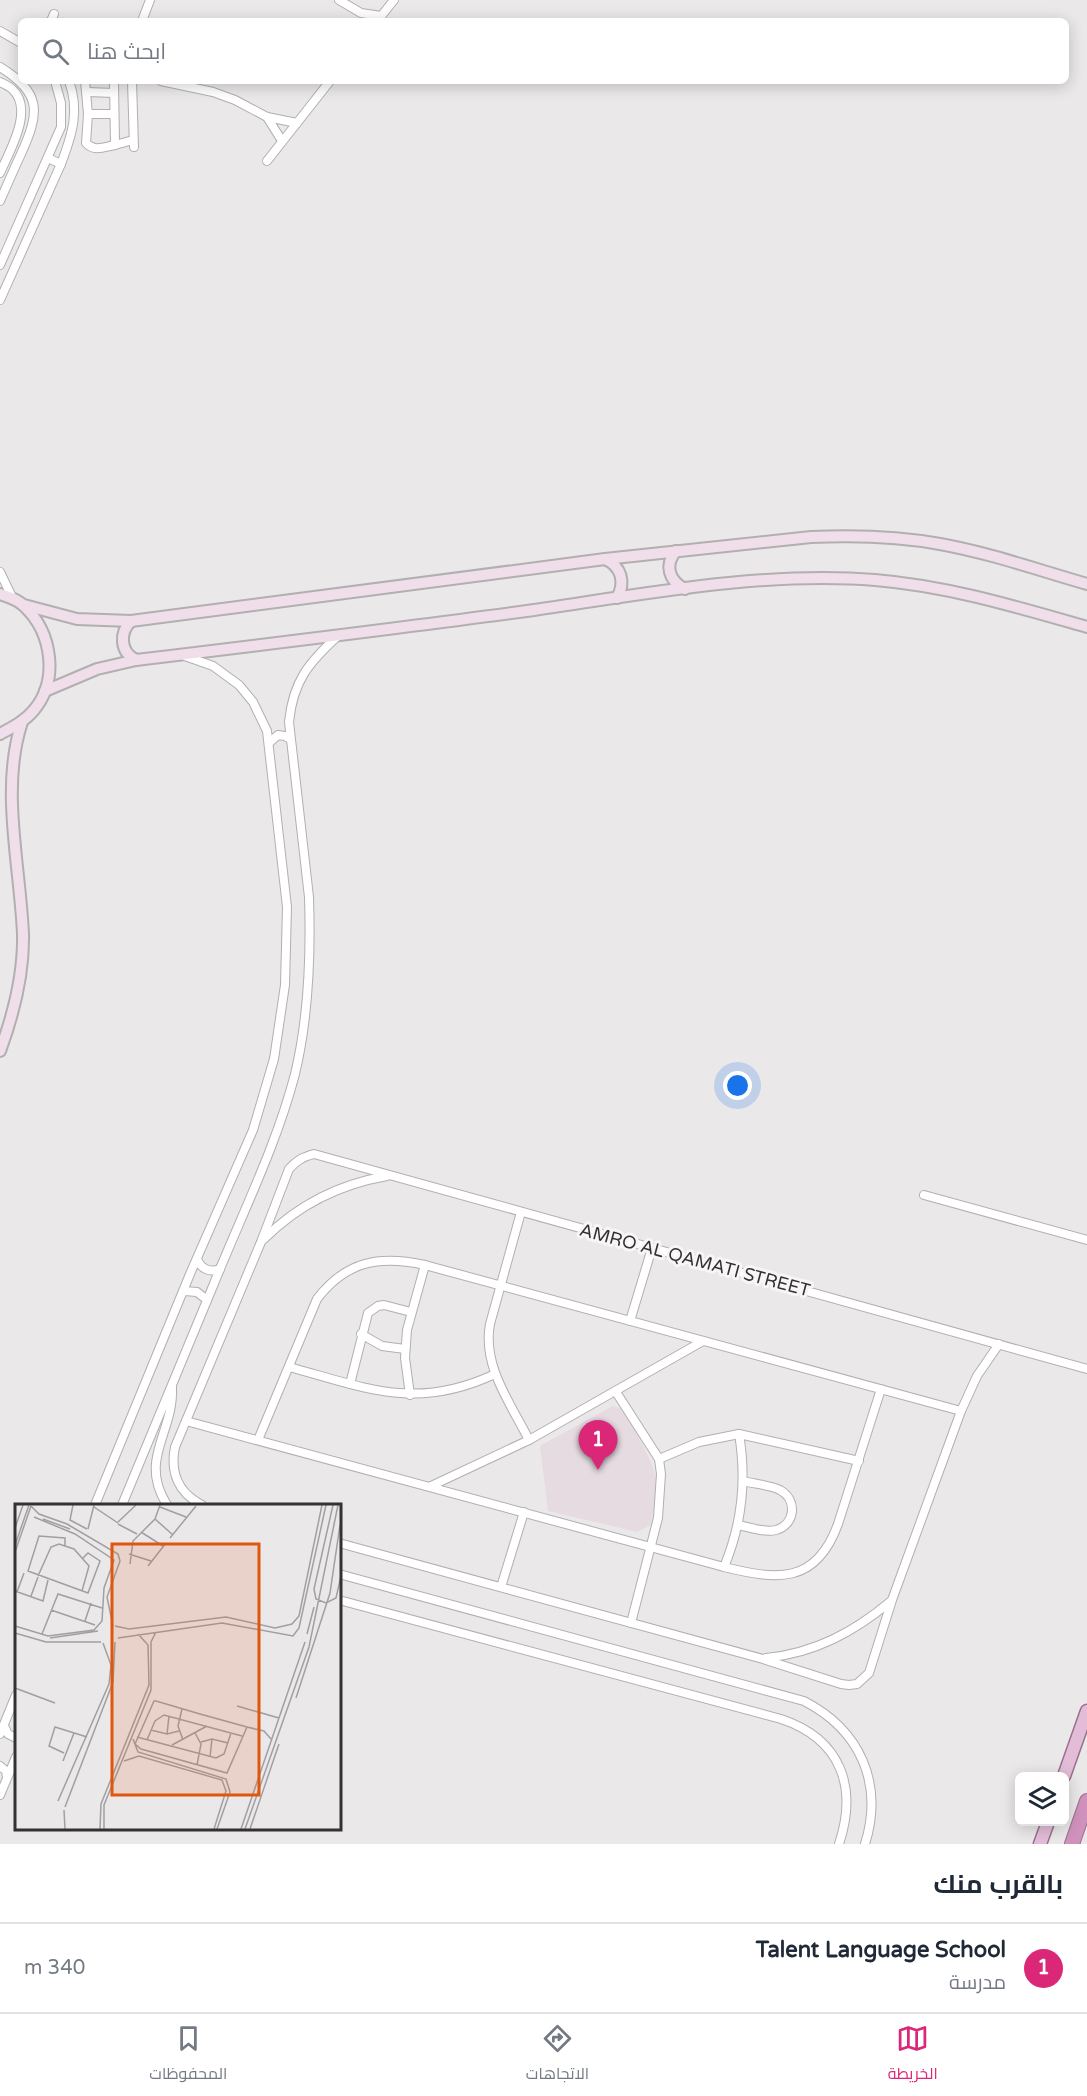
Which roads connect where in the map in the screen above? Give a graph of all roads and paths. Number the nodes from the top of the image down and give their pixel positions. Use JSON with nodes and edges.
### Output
{"nodes":[{"id":1,"x":150,"y":0,"type":"edge"},
{"id":2,"x":339,"y":0,"type":"edge"},
{"id":3,"x":394,"y":0,"type":"edge"},
{"id":4,"x":349,"y":7,"type":"junction"},
{"id":5,"x":143,"y":18,"type":"edge"},
{"id":6,"x":357,"y":18,"type":"edge"},
{"id":7,"x":376,"y":18,"type":"edge"},
{"id":8,"x":380,"y":18,"type":"edge"},
{"id":9,"x":0,"y":31,"type":"edge"},
{"id":10,"x":18,"y":41,"type":"edge"},
{"id":11,"x":0,"y":67,"type":"edge"},
{"id":12,"x":18,"y":79,"type":"edge"},
{"id":13,"x":0,"y":82,"type":"edge"},
{"id":14,"x":24,"y":84,"type":"edge"},
{"id":15,"x":56,"y":84,"type":"edge"},
{"id":16,"x":70,"y":84,"type":"edge"},
{"id":17,"x":86,"y":84,"type":"edge"},
{"id":18,"x":114,"y":84,"type":"edge"},
{"id":19,"x":132,"y":84,"type":"edge"},
{"id":20,"x":176,"y":84,"type":"edge"},
{"id":21,"x":328,"y":84,"type":"edge"},
{"id":22,"x":87,"y":92,"type":"junction"},
{"id":23,"x":114,"y":93,"type":"junction"},
{"id":24,"x":88,"y":114,"type":"junction"},
{"id":25,"x":114,"y":114,"type":"junction"},
{"id":26,"x":267,"y":117,"type":"junction"},
{"id":27,"x":297,"y":123,"type":"junction"},
{"id":28,"x":282,"y":141,"type":"junction"},
{"id":29,"x":115,"y":145,"type":"junction"},
{"id":30,"x":48,"y":158,"type":"junction"},
{"id":31,"x":267,"y":161,"type":"dead end"},
{"id":32,"x":61,"y":164,"type":"junction"},
{"id":33,"x":0,"y":173,"type":"edge"},
{"id":34,"x":0,"y":201,"type":"edge"},
{"id":35,"x":0,"y":265,"type":"edge"},
{"id":36,"x":0,"y":300,"type":"edge"},
{"id":37,"x":676,"y":551,"type":"junction"},
{"id":38,"x":605,"y":559,"type":"junction"},
{"id":39,"x":0,"y":572,"type":"edge"},
{"id":40,"x":1087,"y":584,"type":"edge"},
{"id":41,"x":685,"y":589,"type":"junction"},
{"id":42,"x":0,"y":594,"type":"edge"},
{"id":43,"x":617,"y":598,"type":"junction"},
{"id":44,"x":13,"y":599,"type":"junction"},
{"id":45,"x":24,"y":605,"type":"junction"},
{"id":46,"x":131,"y":621,"type":"junction"},
{"id":47,"x":1087,"y":627,"type":"edge"},
{"id":48,"x":339,"y":635,"type":"junction"},
{"id":49,"x":181,"y":655,"type":"junction"},
{"id":50,"x":136,"y":660,"type":"junction"},
{"id":51,"x":45,"y":691,"type":"junction"},
{"id":52,"x":22,"y":722,"type":"junction"},
{"id":53,"x":0,"y":734,"type":"edge"},
{"id":54,"x":290,"y":739,"type":"junction"},
{"id":55,"x":270,"y":742,"type":"junction"},
{"id":56,"x":3,"y":797,"type":"edge"},
{"id":57,"x":0,"y":1051,"type":"edge"},
{"id":58,"x":391,"y":1176,"type":"junction"},
{"id":59,"x":924,"y":1195,"type":"dead end"},
{"id":60,"x":521,"y":1212,"type":"junction"},
{"id":61,"x":1087,"y":1240,"type":"edge"},
{"id":62,"x":261,"y":1242,"type":"junction"},
{"id":63,"x":652,"y":1248,"type":"junction"},
{"id":64,"x":197,"y":1259,"type":"junction"},
{"id":65,"x":424,"y":1265,"type":"junction"},
{"id":66,"x":220,"y":1269,"type":"junction"},
{"id":67,"x":501,"y":1285,"type":"junction"},
{"id":68,"x":184,"y":1291,"type":"junction"},
{"id":69,"x":207,"y":1300,"type":"junction"},
{"id":70,"x":411,"y":1312,"type":"junction"},
{"id":71,"x":630,"y":1322,"type":"junction"},
{"id":72,"x":361,"y":1334,"type":"junction"},
{"id":73,"x":703,"y":1341,"type":"junction"},
{"id":74,"x":999,"y":1344,"type":"junction"},
{"id":75,"x":405,"y":1349,"type":"junction"},
{"id":76,"x":289,"y":1367,"type":"junction"},
{"id":77,"x":1087,"y":1369,"type":"edge"},
{"id":78,"x":495,"y":1374,"type":"junction"},
{"id":79,"x":350,"y":1384,"type":"junction"},
{"id":80,"x":171,"y":1386,"type":"junction"},
{"id":81,"x":881,"y":1389,"type":"junction"},
{"id":82,"x":616,"y":1392,"type":"junction"},
{"id":83,"x":410,"y":1395,"type":"junction"},
{"id":84,"x":961,"y":1411,"type":"junction"},
{"id":85,"x":186,"y":1421,"type":"junction"},
{"id":86,"x":739,"y":1434,"type":"junction"},
{"id":87,"x":258,"y":1440,"type":"junction"},
{"id":88,"x":529,"y":1440,"type":"junction"},
{"id":89,"x":658,"y":1459,"type":"junction"},
{"id":90,"x":859,"y":1461,"type":"junction"},
{"id":91,"x":743,"y":1481,"type":"junction"},
{"id":92,"x":431,"y":1486,"type":"junction"},
{"id":93,"x":95,"y":1504,"type":"edge"},
{"id":94,"x":122,"y":1504,"type":"edge"},
{"id":95,"x":167,"y":1504,"type":"edge"},
{"id":96,"x":201,"y":1504,"type":"edge"},
{"id":97,"x":524,"y":1512,"type":"junction"},
{"id":98,"x":738,"y":1525,"type":"junction"},
{"id":99,"x":340,"y":1543,"type":"edge"},
{"id":100,"x":651,"y":1547,"type":"junction"},
{"id":101,"x":724,"y":1567,"type":"junction"},
{"id":102,"x":340,"y":1574,"type":"edge"},
{"id":103,"x":501,"y":1587,"type":"junction"},
{"id":104,"x":340,"y":1600,"type":"edge"},
{"id":105,"x":892,"y":1600,"type":"junction"},
{"id":106,"x":631,"y":1623,"type":"junction"},
{"id":107,"x":763,"y":1659,"type":"junction"},
{"id":108,"x":15,"y":1698,"type":"edge"},
{"id":109,"x":1087,"y":1711,"type":"edge"},
{"id":110,"x":4,"y":1726,"type":"junction"},
{"id":111,"x":0,"y":1734,"type":"edge"},
{"id":112,"x":15,"y":1738,"type":"edge"},
{"id":113,"x":15,"y":1760,"type":"edge"},
{"id":114,"x":0,"y":1766,"type":"edge"},
{"id":115,"x":1065,"y":1772,"type":"edge"},
{"id":116,"x":8,"y":1777,"type":"junction"},
{"id":117,"x":0,"y":1795,"type":"edge"},
{"id":118,"x":1087,"y":1802,"type":"edge"},
{"id":119,"x":1046,"y":1826,"type":"edge"},
{"id":120,"x":839,"y":1844,"type":"edge"},
{"id":121,"x":865,"y":1844,"type":"edge"},
{"id":122,"x":1040,"y":1844,"type":"edge"},
{"id":123,"x":1072,"y":1844,"type":"edge"}],
"edges":[{"from":1,"to":5,"type":"street"},
{"from":2,"to":4,"type":"street"},
{"from":3,"to":8,"type":"street"},
{"from":4,"to":6,"type":"street"},
{"from":4,"to":7,"type":"street"},
{"from":9,"to":10,"type":"street"},
{"from":11,"to":12,"type":"street"},
{"from":13,"to":33,"type":"street"},
{"from":14,"to":34,"type":"street"},
{"from":15,"to":30,"type":"street"},
{"from":16,"to":32,"type":"street"},
{"from":17,"to":22,"type":"street"},
{"from":18,"to":23,"type":"street"},
{"from":19,"to":29,"type":"street"},
{"from":20,"to":26,"type":"street"},
{"from":21,"to":27,"type":"street"},
{"from":22,"to":23,"type":"street"},
{"from":22,"to":24,"type":"street"},
{"from":23,"to":25,"type":"street"},
{"from":24,"to":25,"type":"street"},
{"from":24,"to":29,"type":"street"},
{"from":25,"to":29,"type":"street"},
{"from":26,"to":27,"type":"street"},
{"from":26,"to":28,"type":"street"},
{"from":27,"to":28,"type":"street"},
{"from":28,"to":31,"type":"street"},
{"from":30,"to":32,"type":"street"},
{"from":30,"to":35,"type":"street"},
{"from":32,"to":36,"type":"street"},
{"from":37,"to":38,"type":"street"},
{"from":37,"to":40,"type":"street"},
{"from":37,"to":41,"type":"street"},
{"from":38,"to":43,"type":"street"},
{"from":38,"to":46,"type":"street"},
{"from":39,"to":44,"type":"street"},
{"from":41,"to":43,"type":"street"},
{"from":41,"to":47,"type":"street"},
{"from":42,"to":44,"type":"street"},
{"from":43,"to":48,"type":"street"},
{"from":44,"to":45,"type":"street"},
{"from":45,"to":46,"type":"street"},
{"from":45,"to":51,"type":"street"},
{"from":46,"to":50,"type":"street"},
{"from":48,"to":49,"type":"street"},
{"from":48,"to":54,"type":"street"},
{"from":49,"to":50,"type":"street"},
{"from":49,"to":55,"type":"street"},
{"from":50,"to":51,"type":"street"},
{"from":51,"to":52,"type":"street"},
{"from":52,"to":53,"type":"street"},
{"from":52,"to":56,"type":"street"},
{"from":54,"to":55,"type":"street"},
{"from":54,"to":66,"type":"street"},
{"from":55,"to":64,"type":"street"},
{"from":56,"to":57,"type":"street"},
{"from":58,"to":60,"type":"street","name":"AMRO AL QAMATI STREET"},
{"from":58,"to":62,"type":"street","name":"AMRO AL QAMATI STREET"},
{"from":58,"to":62,"type":"street","name":"AMRO AL QAMATI STREET"},
{"from":59,"to":61,"type":"street"},
{"from":60,"to":63,"type":"street","name":"AMRO AL QAMATI STREET"},
{"from":60,"to":67,"type":"street"},
{"from":62,"to":85,"type":"street","name":"AMRO AL QAMATI STREET"},
{"from":63,"to":71,"type":"street"},
{"from":63,"to":74,"type":"street","name":"AMRO AL QAMATI STREET"},
{"from":64,"to":66,"type":"street"},
{"from":64,"to":68,"type":"street"},
{"from":65,"to":67,"type":"street"},
{"from":65,"to":70,"type":"street"},
{"from":65,"to":76,"type":"street"},
{"from":66,"to":69,"type":"street"},
{"from":67,"to":71,"type":"street"},
{"from":67,"to":78,"type":"street"},
{"from":68,"to":69,"type":"street"},
{"from":68,"to":93,"type":"street"},
{"from":69,"to":80,"type":"street"},
{"from":70,"to":72,"type":"street"},
{"from":70,"to":75,"type":"street"},
{"from":71,"to":73,"type":"street"},
{"from":72,"to":75,"type":"street"},
{"from":72,"to":79,"type":"street"},
{"from":73,"to":81,"type":"street"},
{"from":73,"to":82,"type":"street"},
{"from":74,"to":77,"type":"street","name":"AMRO AL QAMATI STREET"},
{"from":74,"to":84,"type":"street"},
{"from":75,"to":83,"type":"street"},
{"from":76,"to":79,"type":"street"},
{"from":76,"to":87,"type":"street"},
{"from":78,"to":83,"type":"street"},
{"from":78,"to":88,"type":"street"},
{"from":79,"to":83,"type":"street"},
{"from":80,"to":94,"type":"street"},
{"from":80,"to":95,"type":"street"},
{"from":81,"to":84,"type":"street"},
{"from":81,"to":90,"type":"street"},
{"from":82,"to":88,"type":"street"},
{"from":82,"to":89,"type":"street"},
{"from":84,"to":105,"type":"street"},
{"from":85,"to":87,"type":"street"},
{"from":85,"to":96,"type":"street","name":"AMRO AL QAMATI STREET"},
{"from":86,"to":89,"type":"street"},
{"from":86,"to":90,"type":"street"},
{"from":86,"to":91,"type":"street"},
{"from":87,"to":92,"type":"street"},
{"from":88,"to":92,"type":"street"},
{"from":89,"to":100,"type":"street"},
{"from":90,"to":101,"type":"street"},
{"from":91,"to":98,"type":"street"},
{"from":91,"to":98,"type":"street"},
{"from":92,"to":97,"type":"street"},
{"from":97,"to":100,"type":"street"},
{"from":97,"to":103,"type":"street"},
{"from":98,"to":101,"type":"street"},
{"from":99,"to":103,"type":"street"},
{"from":100,"to":101,"type":"street"},
{"from":100,"to":106,"type":"street"},
{"from":102,"to":121,"type":"street"},
{"from":103,"to":106,"type":"street"},
{"from":104,"to":120,"type":"street"},
{"from":105,"to":107,"type":"street"},
{"from":105,"to":107,"type":"street"},
{"from":106,"to":107,"type":"street"},
{"from":108,"to":110,"type":"street"},
{"from":109,"to":115,"type":"main road"},
{"from":110,"to":111,"type":"street"},
{"from":110,"to":112,"type":"street"},
{"from":113,"to":116,"type":"street"},
{"from":114,"to":116,"type":"street"},
{"from":116,"to":117,"type":"street"},
{"from":118,"to":123,"type":"highway"},
{"from":119,"to":122,"type":"main road"}]}
